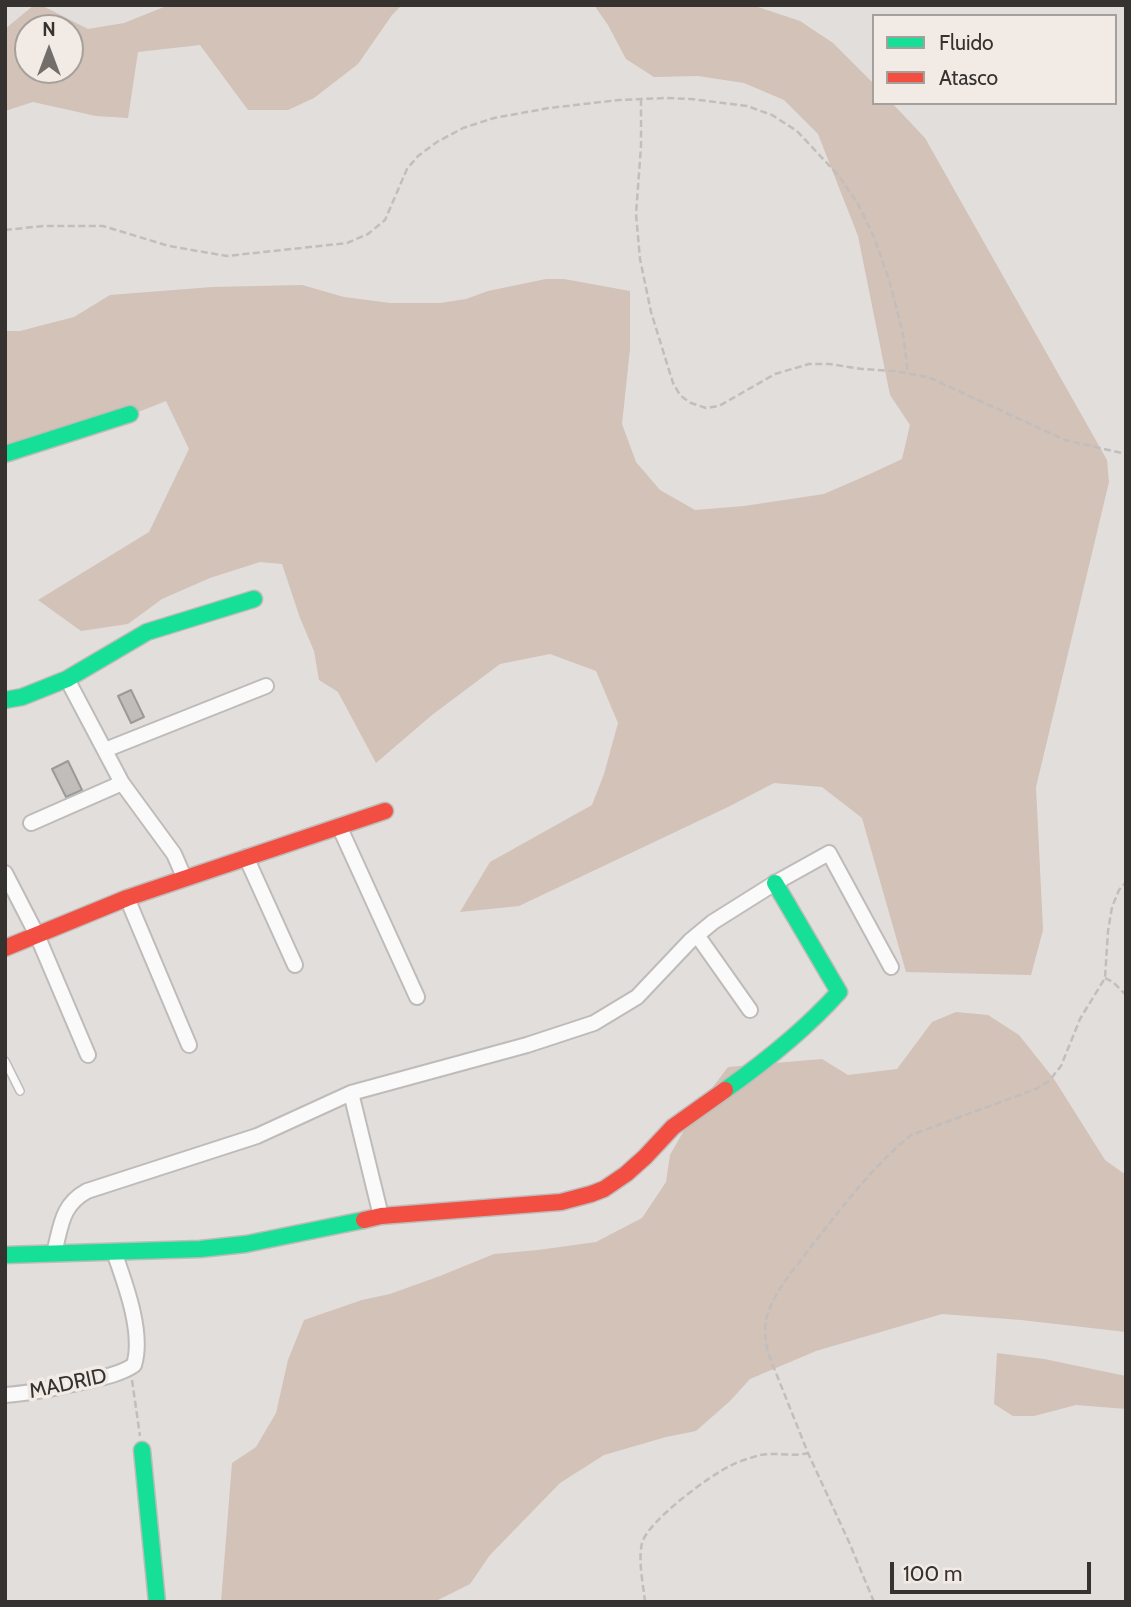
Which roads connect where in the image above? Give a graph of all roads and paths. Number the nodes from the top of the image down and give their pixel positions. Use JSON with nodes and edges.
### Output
{"nodes":[{"id":1,"x":641,"y":99,"type":"junction"},
{"id":2,"x":5,"y":230,"type":"edge"},
{"id":3,"x":908,"y":373,"type":"junction"},
{"id":4,"x":130,"y":414,"type":"dead end"},
{"id":5,"x":5,"y":454,"type":"edge"},
{"id":6,"x":1126,"y":454,"type":"edge"},
{"id":7,"x":254,"y":598,"type":"dead end"},
{"id":8,"x":67,"y":679,"type":"junction"},
{"id":9,"x":266,"y":686,"type":"dead end"},
{"id":10,"x":5,"y":700,"type":"edge"},
{"id":11,"x":104,"y":750,"type":"junction"},
{"id":12,"x":122,"y":783,"type":"junction"},
{"id":13,"x":385,"y":811,"type":"dead end"},
{"id":14,"x":31,"y":822,"type":"dead end"},
{"id":15,"x":339,"y":826,"type":"junction"},
{"id":16,"x":246,"y":857,"type":"junction"},
{"id":17,"x":5,"y":873,"type":"edge"},
{"id":18,"x":184,"y":877,"type":"junction"},
{"id":19,"x":1126,"y":882,"type":"edge"},
{"id":20,"x":775,"y":883,"type":"junction"},
{"id":21,"x":127,"y":898,"type":"junction"},
{"id":22,"x":37,"y":935,"type":"junction"},
{"id":23,"x":697,"y":935,"type":"junction"},
{"id":24,"x":5,"y":948,"type":"edge"},
{"id":25,"x":295,"y":965,"type":"dead end"},
{"id":26,"x":891,"y":967,"type":"dead end"},
{"id":27,"x":1105,"y":978,"type":"junction"},
{"id":28,"x":1126,"y":995,"type":"edge"},
{"id":29,"x":417,"y":997,"type":"dead end"},
{"id":30,"x":750,"y":1010,"type":"dead end"},
{"id":31,"x":189,"y":1045,"type":"dead end"},
{"id":32,"x":88,"y":1055,"type":"dead end"},
{"id":33,"x":5,"y":1061,"type":"edge"},
{"id":34,"x":20,"y":1091,"type":"dead end"},
{"id":35,"x":351,"y":1093,"type":"junction"},
{"id":36,"x":381,"y":1216,"type":"junction"},
{"id":37,"x":114,"y":1252,"type":"junction"},
{"id":38,"x":54,"y":1253,"type":"junction"},
{"id":39,"x":5,"y":1255,"type":"edge"},
{"id":40,"x":130,"y":1368,"type":"junction"},
{"id":41,"x":5,"y":1395,"type":"edge"},
{"id":42,"x":142,"y":1450,"type":"joint"},
{"id":43,"x":808,"y":1453,"type":"junction"},
{"id":44,"x":157,"y":1602,"type":"edge"},
{"id":45,"x":645,"y":1602,"type":"edge"},
{"id":46,"x":873,"y":1602,"type":"edge"}],
"edges":[{"from":1,"to":2,"type":"path"},
{"from":1,"to":3,"type":"path"},
{"from":1,"to":3,"type":"path"},
{"from":3,"to":6,"type":"path"},
{"from":4,"to":5,"type":"street"},
{"from":7,"to":8,"type":"street"},
{"from":8,"to":10,"type":"street"},
{"from":8,"to":11,"type":"street"},
{"from":9,"to":11,"type":"street"},
{"from":11,"to":12,"type":"street"},
{"from":12,"to":14,"type":"street"},
{"from":12,"to":18,"type":"street"},
{"from":13,"to":15,"type":"street"},
{"from":15,"to":16,"type":"street"},
{"from":15,"to":29,"type":"street"},
{"from":16,"to":18,"type":"street"},
{"from":16,"to":25,"type":"street"},
{"from":17,"to":22,"type":"street"},
{"from":18,"to":21,"type":"street"},
{"from":19,"to":27,"type":"path"},
{"from":20,"to":23,"type":"street"},
{"from":20,"to":26,"type":"street"},
{"from":20,"to":36,"type":"street"},
{"from":21,"to":22,"type":"street"},
{"from":21,"to":31,"type":"street"},
{"from":22,"to":24,"type":"street"},
{"from":22,"to":32,"type":"street"},
{"from":23,"to":30,"type":"street"},
{"from":23,"to":35,"type":"street"},
{"from":27,"to":28,"type":"path"},
{"from":27,"to":43,"type":"path"},
{"from":33,"to":34,"type":"lane"},
{"from":35,"to":36,"type":"street"},
{"from":35,"to":38,"type":"street"},
{"from":36,"to":37,"type":"street"},
{"from":37,"to":38,"type":"street"},
{"from":37,"to":40,"type":"street"},
{"from":38,"to":39,"type":"street"},
{"from":40,"to":41,"type":"street","name":"MADRID"},
{"from":40,"to":42,"type":"path"},
{"from":42,"to":44,"type":"street"},
{"from":43,"to":45,"type":"path"},
{"from":43,"to":46,"type":"path"}]}
